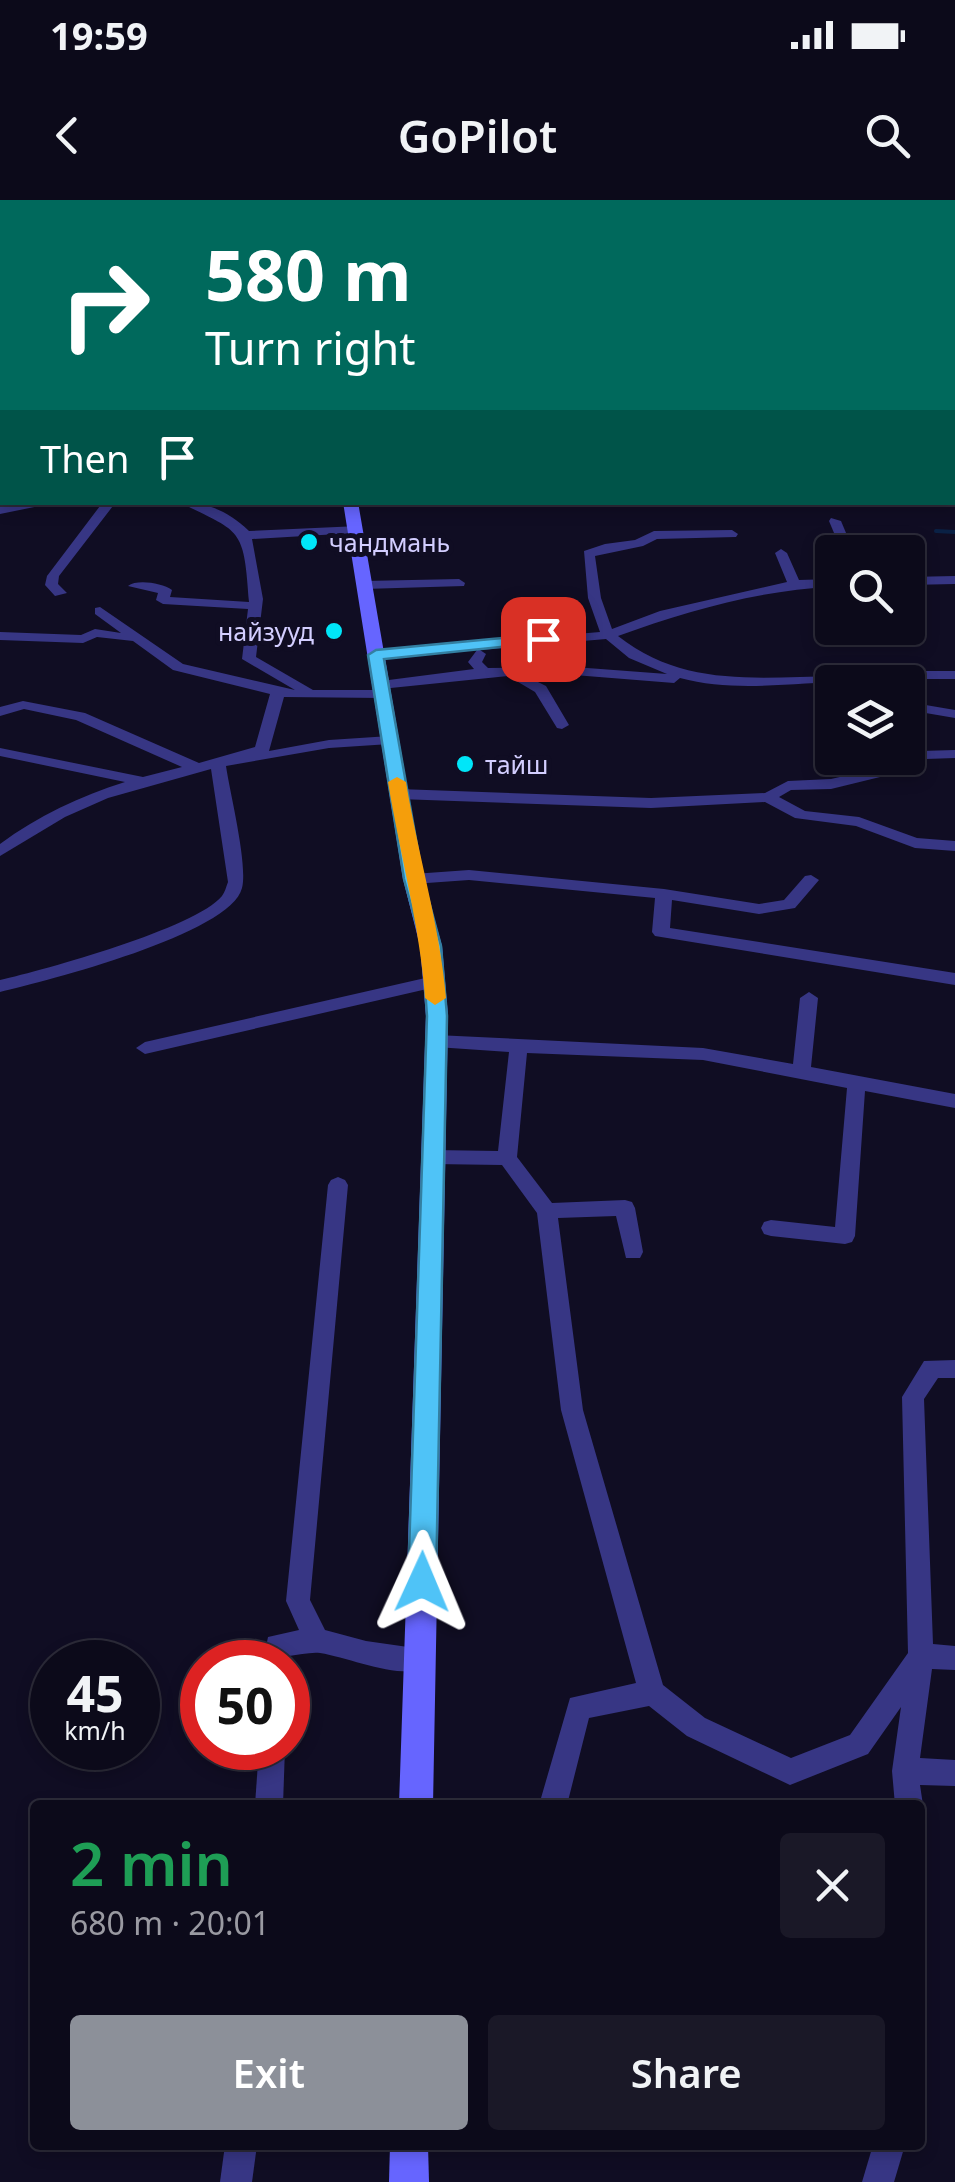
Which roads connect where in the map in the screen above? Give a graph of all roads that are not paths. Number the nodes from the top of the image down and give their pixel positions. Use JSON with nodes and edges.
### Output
{"nodes":[{"id":1,"x":33,"y":505,"type":"edge"},
{"id":2,"x":108,"y":505,"type":"edge"},
{"id":3,"x":192,"y":505,"type":"edge"},
{"id":4,"x":351,"y":505,"type":"edge"},
{"id":5,"x":0,"y":510,"type":"edge"},
{"id":6,"x":834,"y":521,"type":"dead end"},
{"id":7,"x":355,"y":529,"type":"junction"},
{"id":8,"x":245,"y":534,"type":"junction"},
{"id":9,"x":732,"y":534,"type":"dead end"},
{"id":10,"x":840,"y":535,"type":"edge"},
{"id":11,"x":781,"y":553,"type":"dead end"},
{"id":12,"x":955,"y":580,"type":"edge"},
{"id":13,"x":925,"y":581,"type":"edge"},
{"id":14,"x":459,"y":583,"type":"dead end"},
{"id":15,"x":815,"y":583,"type":"edge"},
{"id":16,"x":794,"y":584,"type":"junction"},
{"id":17,"x":364,"y":585,"type":"junction"},
{"id":18,"x":134,"y":586,"type":"dead end"},
{"id":19,"x":60,"y":593,"type":"dead end"},
{"id":20,"x":256,"y":606,"type":"junction"},
{"id":21,"x":100,"y":611,"type":"dead end"},
{"id":22,"x":608,"y":635,"type":"junction"},
{"id":23,"x":0,"y":636,"type":"edge"},
{"id":24,"x":146,"y":641,"type":"junction"},
{"id":25,"x":479,"y":654,"type":"dead end"},
{"id":26,"x":376,"y":655,"type":"junction"},
{"id":27,"x":491,"y":671,"type":"junction"},
{"id":28,"x":955,"y":675,"type":"edge"},
{"id":29,"x":688,"y":680,"type":"junction"},
{"id":30,"x":770,"y":680,"type":"junction"},
{"id":31,"x":205,"y":682,"type":"dead end"},
{"id":32,"x":247,"y":686,"type":"junction"},
{"id":33,"x":382,"y":689,"type":"junction"},
{"id":34,"x":815,"y":689,"type":"edge"},
{"id":35,"x":278,"y":692,"type":"junction"},
{"id":36,"x":317,"y":696,"type":"junction"},
{"id":37,"x":925,"y":709,"type":"edge"},
{"id":38,"x":0,"y":712,"type":"edge"},
{"id":39,"x":955,"y":714,"type":"edge"},
{"id":40,"x":562,"y":725,"type":"dead end"},
{"id":41,"x":390,"y":740,"type":"junction"},
{"id":42,"x":0,"y":752,"type":"edge"},
{"id":43,"x":955,"y":754,"type":"edge"},
{"id":44,"x":224,"y":764,"type":"junction"},
{"id":45,"x":198,"y":768,"type":"junction"},
{"id":46,"x":144,"y":781,"type":"junction"},
{"id":47,"x":399,"y":794,"type":"junction"},
{"id":48,"x":768,"y":796,"type":"junction"},
{"id":49,"x":955,"y":846,"type":"edge"},
{"id":50,"x":0,"y":852,"type":"edge"},
{"id":51,"x":413,"y":879,"type":"junction"},
{"id":52,"x":811,"y":880,"type":"dead end"},
{"id":53,"x":664,"y":894,"type":"junction"},
{"id":54,"x":955,"y":979,"type":"edge"},
{"id":55,"x":434,"y":982,"type":"junction"},
{"id":56,"x":0,"y":986,"type":"edge"},
{"id":57,"x":809,"y":998,"type":"dead end"},
{"id":58,"x":436,"y":1041,"type":"junction"},
{"id":59,"x":519,"y":1046,"type":"junction"},
{"id":60,"x":145,"y":1048,"type":"dead end"},
{"id":61,"x":802,"y":1072,"type":"junction"},
{"id":62,"x":857,"y":1083,"type":"junction"},
{"id":63,"x":955,"y":1101,"type":"edge"},
{"id":64,"x":433,"y":1157,"type":"junction"},
{"id":65,"x":507,"y":1158,"type":"junction"},
{"id":66,"x":338,"y":1186,"type":"dead end"},
{"id":67,"x":547,"y":1210,"type":"junction"},
{"id":68,"x":770,"y":1228,"type":"dead end"},
{"id":69,"x":633,"y":1252,"type":"dead end"},
{"id":70,"x":955,"y":1369,"type":"edge"},
{"id":71,"x":317,"y":1640,"type":"junction"},
{"id":72,"x":310,"y":1641,"type":"edge"},
{"id":73,"x":922,"y":1656,"type":"junction"},
{"id":74,"x":955,"y":1658,"type":"edge"},
{"id":75,"x":420,"y":1659,"type":"junction"},
{"id":76,"x":652,"y":1693,"type":"junction"},
{"id":77,"x":271,"y":1770,"type":"edge"},
{"id":78,"x":906,"y":1771,"type":"junction"},
{"id":79,"x":955,"y":1773,"type":"edge"},
{"id":80,"x":269,"y":1800,"type":"edge"},
{"id":81,"x":416,"y":1800,"type":"edge"},
{"id":82,"x":553,"y":1800,"type":"edge"},
{"id":83,"x":909,"y":1800,"type":"edge"},
{"id":84,"x":240,"y":2150,"type":"edge"},
{"id":85,"x":409,"y":2150,"type":"edge"},
{"id":86,"x":888,"y":2150,"type":"edge"},
{"id":87,"x":236,"y":2182,"type":"edge"},
{"id":88,"x":409,"y":2182,"type":"edge"},
{"id":89,"x":878,"y":2182,"type":"edge"}],
"edges":[{"from":1,"to":5,"type":"street"},
{"from":2,"to":19,"type":"street"},
{"from":3,"to":8,"type":"street"},
{"from":4,"to":7,"type":"main road"},
{"from":6,"to":10,"type":"street"},
{"from":7,"to":8,"type":"street"},
{"from":7,"to":17,"type":"main road"},
{"from":8,"to":20,"type":"street"},
{"from":9,"to":22,"type":"street"},
{"from":11,"to":16,"type":"street"},
{"from":12,"to":13,"type":"street"},
{"from":14,"to":17,"type":"street"},
{"from":15,"to":16,"type":"street"},
{"from":16,"to":22,"type":"street"},
{"from":17,"to":26,"type":"main road"},
{"from":18,"to":20,"type":"street"},
{"from":20,"to":36,"type":"street"},
{"from":21,"to":24,"type":"street"},
{"from":22,"to":26,"type":"street"},
{"from":22,"to":29,"type":"street"},
{"from":23,"to":24,"type":"street"},
{"from":24,"to":32,"type":"street"},
{"from":25,"to":27,"type":"street"},
{"from":26,"to":33,"type":"main road"},
{"from":27,"to":29,"type":"street"},
{"from":27,"to":33,"type":"street"},
{"from":27,"to":40,"type":"street"},
{"from":28,"to":30,"type":"street"},
{"from":29,"to":30,"type":"street"},
{"from":30,"to":34,"type":"street"},
{"from":31,"to":32,"type":"street"},
{"from":32,"to":35,"type":"street"},
{"from":33,"to":36,"type":"street"},
{"from":33,"to":41,"type":"main road"},
{"from":35,"to":36,"type":"street"},
{"from":35,"to":44,"type":"street"},
{"from":37,"to":39,"type":"street"},
{"from":38,"to":45,"type":"street"},
{"from":41,"to":44,"type":"street"},
{"from":41,"to":47,"type":"main road"},
{"from":42,"to":46,"type":"street"},
{"from":43,"to":48,"type":"street"},
{"from":44,"to":45,"type":"street"},
{"from":44,"to":56,"type":"street"},
{"from":45,"to":46,"type":"street"},
{"from":46,"to":50,"type":"street"},
{"from":47,"to":48,"type":"street"},
{"from":47,"to":51,"type":"main road"},
{"from":48,"to":49,"type":"street"},
{"from":51,"to":53,"type":"street"},
{"from":51,"to":55,"type":"main road"},
{"from":52,"to":53,"type":"street"},
{"from":53,"to":54,"type":"street"},
{"from":55,"to":58,"type":"main road"},
{"from":55,"to":60,"type":"street"},
{"from":57,"to":61,"type":"street"},
{"from":58,"to":59,"type":"street"},
{"from":58,"to":64,"type":"main road"},
{"from":59,"to":61,"type":"street"},
{"from":59,"to":65,"type":"street"},
{"from":61,"to":62,"type":"street"},
{"from":62,"to":63,"type":"street"},
{"from":62,"to":68,"type":"street"},
{"from":64,"to":65,"type":"street"},
{"from":64,"to":75,"type":"main road"},
{"from":65,"to":67,"type":"street"},
{"from":66,"to":71,"type":"street"},
{"from":67,"to":69,"type":"street"},
{"from":67,"to":76,"type":"street"},
{"from":70,"to":73,"type":"street"},
{"from":71,"to":72,"type":"street"},
{"from":71,"to":75,"type":"street"},
{"from":73,"to":74,"type":"street"},
{"from":73,"to":76,"type":"street"},
{"from":73,"to":78,"type":"street"},
{"from":75,"to":81,"type":"main road"},
{"from":76,"to":82,"type":"street"},
{"from":77,"to":80,"type":"street"},
{"from":78,"to":79,"type":"street"},
{"from":78,"to":83,"type":"street"},
{"from":84,"to":87,"type":"street"},
{"from":85,"to":88,"type":"main road"},
{"from":86,"to":89,"type":"street"}]}
